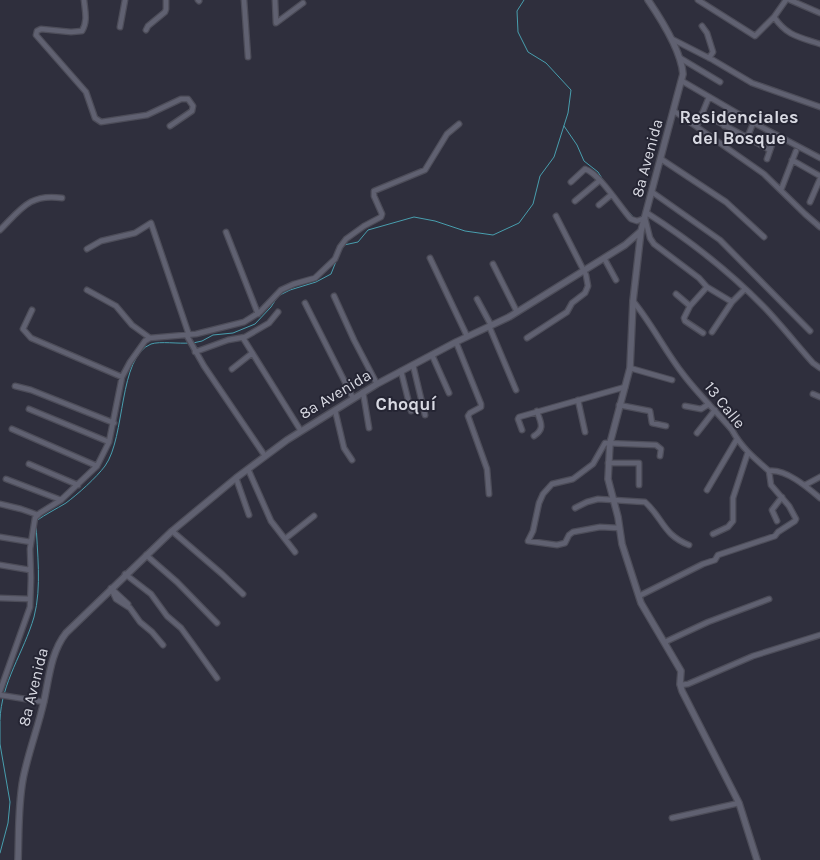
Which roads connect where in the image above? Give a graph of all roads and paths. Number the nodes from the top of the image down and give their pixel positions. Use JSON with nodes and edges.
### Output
{"nodes":[{"id":1,"x":84,"y":0,"type":"edge"},
{"id":2,"x":125,"y":0,"type":"edge"},
{"id":3,"x":166,"y":0,"type":"edge"},
{"id":4,"x":244,"y":0,"type":"edge"},
{"id":5,"x":274,"y":0,"type":"edge"},
{"id":6,"x":648,"y":0,"type":"edge"},
{"id":7,"x":698,"y":0,"type":"edge"},
{"id":8,"x":788,"y":0,"type":"edge"},
{"id":9,"x":304,"y":3,"type":"dead end"},
{"id":10,"x":820,"y":13,"type":"edge"},
{"id":11,"x":774,"y":17,"type":"junction"},
{"id":12,"x":702,"y":26,"type":"dead end"},
{"id":13,"x":120,"y":28,"type":"dead end"},
{"id":14,"x":146,"y":30,"type":"dead end"},
{"id":15,"x":671,"y":39,"type":"junction"},
{"id":16,"x":820,"y":44,"type":"edge"},
{"id":17,"x":248,"y":57,"type":"dead end"},
{"id":18,"x":679,"y":58,"type":"junction"},
{"id":19,"x":709,"y":58,"type":"junction"},
{"id":20,"x":682,"y":81,"type":"junction"},
{"id":21,"x":720,"y":82,"type":"dead end"},
{"id":22,"x":709,"y":97,"type":"junction"},
{"id":23,"x":820,"y":107,"type":"edge"},
{"id":24,"x":674,"y":111,"type":"junction"},
{"id":25,"x":702,"y":113,"type":"junction"},
{"id":26,"x":730,"y":113,"type":"dead end"},
{"id":27,"x":459,"y":124,"type":"dead end"},
{"id":28,"x":170,"y":126,"type":"dead end"},
{"id":29,"x":697,"y":126,"type":"junction"},
{"id":30,"x":724,"y":126,"type":"junction"},
{"id":31,"x":752,"y":126,"type":"dead end"},
{"id":32,"x":747,"y":138,"type":"junction"},
{"id":33,"x":774,"y":139,"type":"dead end"},
{"id":34,"x":770,"y":150,"type":"junction"},
{"id":35,"x":796,"y":151,"type":"dead end"},
{"id":36,"x":820,"y":158,"type":"edge"},
{"id":37,"x":661,"y":159,"type":"junction"},
{"id":38,"x":767,"y":159,"type":"dead end"},
{"id":39,"x":792,"y":160,"type":"junction"},
{"id":40,"x":599,"y":181,"type":"junction"},
{"id":41,"x":571,"y":182,"type":"dead end"},
{"id":42,"x":781,"y":190,"type":"junction"},
{"id":43,"x":652,"y":192,"type":"junction"},
{"id":44,"x":611,"y":195,"type":"junction"},
{"id":45,"x":62,"y":198,"type":"dead end"},
{"id":46,"x":575,"y":201,"type":"dead end"},
{"id":47,"x":810,"y":202,"type":"dead end"},
{"id":48,"x":599,"y":205,"type":"dead end"},
{"id":49,"x":646,"y":215,"type":"junction"},
{"id":50,"x":556,"y":216,"type":"dead end"},
{"id":51,"x":820,"y":226,"type":"edge"},
{"id":52,"x":0,"y":230,"type":"edge"},
{"id":53,"x":641,"y":231,"type":"junction"},
{"id":54,"x":226,"y":232,"type":"dead end"},
{"id":55,"x":764,"y":237,"type":"dead end"},
{"id":56,"x":86,"y":249,"type":"dead end"},
{"id":57,"x":430,"y":258,"type":"dead end"},
{"id":58,"x":604,"y":258,"type":"junction"},
{"id":59,"x":493,"y":264,"type":"dead end"},
{"id":60,"x":583,"y":270,"type":"junction"},
{"id":61,"x":616,"y":280,"type":"dead end"},
{"id":62,"x":707,"y":287,"type":"junction"},
{"id":63,"x":745,"y":289,"type":"junction"},
{"id":64,"x":87,"y":290,"type":"dead end"},
{"id":65,"x":676,"y":294,"type":"dead end"},
{"id":66,"x":334,"y":296,"type":"dead end"},
{"id":67,"x":477,"y":299,"type":"dead end"},
{"id":68,"x":633,"y":301,"type":"junction"},
{"id":69,"x":732,"y":302,"type":"junction"},
{"id":70,"x":305,"y":303,"type":"dead end"},
{"id":71,"x":690,"y":306,"type":"junction"},
{"id":72,"x":32,"y":310,"type":"dead end"},
{"id":73,"x":278,"y":312,"type":"dead end"},
{"id":74,"x":516,"y":312,"type":"junction"},
{"id":75,"x":258,"y":314,"type":"junction"},
{"id":76,"x":490,"y":326,"type":"junction"},
{"id":77,"x":810,"y":331,"type":"dead end"},
{"id":78,"x":712,"y":332,"type":"dead end"},
{"id":79,"x":703,"y":333,"type":"dead end"},
{"id":80,"x":467,"y":336,"type":"junction"},
{"id":81,"x":189,"y":337,"type":"junction"},
{"id":82,"x":150,"y":338,"type":"junction"},
{"id":83,"x":243,"y":338,"type":"junction"},
{"id":84,"x":527,"y":338,"type":"dead end"},
{"id":85,"x":456,"y":342,"type":"junction"},
{"id":86,"x":195,"y":350,"type":"junction"},
{"id":87,"x":251,"y":354,"type":"junction"},
{"id":88,"x":432,"y":355,"type":"junction"},
{"id":89,"x":413,"y":365,"type":"junction"},
{"id":90,"x":630,"y":368,"type":"junction"},
{"id":91,"x":820,"y":368,"type":"edge"},
{"id":92,"x":232,"y":369,"type":"dead end"},
{"id":93,"x":401,"y":371,"type":"junction"},
{"id":94,"x":122,"y":377,"type":"junction"},
{"id":95,"x":672,"y":380,"type":"dead end"},
{"id":96,"x":377,"y":384,"type":"junction"},
{"id":97,"x":14,"y":386,"type":"dead end"},
{"id":98,"x":625,"y":387,"type":"junction"},
{"id":99,"x":516,"y":390,"type":"dead end"},
{"id":100,"x":363,"y":392,"type":"junction"},
{"id":101,"x":449,"y":393,"type":"dead end"},
{"id":102,"x":813,"y":394,"type":"dead end"},
{"id":103,"x":820,"y":396,"type":"edge"},
{"id":104,"x":353,"y":398,"type":"junction"},
{"id":105,"x":578,"y":400,"type":"junction"},
{"id":106,"x":709,"y":404,"type":"junction"},
{"id":107,"x":620,"y":405,"type":"junction"},
{"id":108,"x":685,"y":406,"type":"dead end"},
{"id":109,"x":29,"y":409,"type":"dead end"},
{"id":110,"x":335,"y":410,"type":"junction"},
{"id":111,"x":537,"y":410,"type":"junction"},
{"id":112,"x":715,"y":410,"type":"junction"},
{"id":113,"x":410,"y":411,"type":"dead end"},
{"id":114,"x":424,"y":415,"type":"dead end"},
{"id":115,"x":114,"y":424,"type":"junction"},
{"id":116,"x":666,"y":426,"type":"dead end"},
{"id":117,"x":369,"y":428,"type":"dead end"},
{"id":118,"x":12,"y":429,"type":"dead end"},
{"id":119,"x":522,"y":430,"type":"dead end"},
{"id":120,"x":301,"y":431,"type":"junction"},
{"id":121,"x":585,"y":432,"type":"dead end"},
{"id":122,"x":697,"y":432,"type":"dead end"},
{"id":123,"x":534,"y":436,"type":"dead end"},
{"id":124,"x":737,"y":439,"type":"junction"},
{"id":125,"x":109,"y":442,"type":"junction"},
{"id":126,"x":610,"y":442,"type":"junction"},
{"id":127,"x":748,"y":452,"type":"junction"},
{"id":128,"x":265,"y":456,"type":"junction"},
{"id":129,"x":660,"y":456,"type":"dead end"},
{"id":130,"x":352,"y":460,"type":"dead end"},
{"id":131,"x":608,"y":463,"type":"junction"},
{"id":132,"x":29,"y":464,"type":"dead end"},
{"id":133,"x":97,"y":466,"type":"junction"},
{"id":134,"x":248,"y":470,"type":"junction"},
{"id":135,"x":769,"y":471,"type":"junction"},
{"id":136,"x":820,"y":477,"type":"edge"},
{"id":137,"x":236,"y":478,"type":"junction"},
{"id":138,"x":6,"y":479,"type":"dead end"},
{"id":139,"x":78,"y":485,"type":"junction"},
{"id":140,"x":639,"y":485,"type":"dead end"},
{"id":141,"x":805,"y":485,"type":"junction"},
{"id":142,"x":707,"y":490,"type":"dead end"},
{"id":143,"x":489,"y":494,"type":"dead end"},
{"id":144,"x":782,"y":497,"type":"junction"},
{"id":145,"x":820,"y":498,"type":"edge"},
{"id":146,"x":61,"y":500,"type":"junction"},
{"id":147,"x":613,"y":500,"type":"junction"},
{"id":148,"x":0,"y":504,"type":"edge"},
{"id":149,"x":575,"y":508,"type":"dead end"},
{"id":150,"x":38,"y":515,"type":"junction"},
{"id":151,"x":249,"y":515,"type":"dead end"},
{"id":152,"x":314,"y":516,"type":"dead end"},
{"id":153,"x":777,"y":521,"type":"dead end"},
{"id":154,"x":620,"y":528,"type":"junction"},
{"id":155,"x":172,"y":531,"type":"junction"},
{"id":156,"x":713,"y":534,"type":"dead end"},
{"id":157,"x":0,"y":537,"type":"edge"},
{"id":158,"x":285,"y":539,"type":"junction"},
{"id":159,"x":31,"y":542,"type":"junction"},
{"id":160,"x":689,"y":545,"type":"dead end"},
{"id":161,"x":295,"y":552,"type":"dead end"},
{"id":162,"x":146,"y":555,"type":"junction"},
{"id":163,"x":0,"y":565,"type":"edge"},
{"id":164,"x":30,"y":570,"type":"junction"},
{"id":165,"x":125,"y":574,"type":"junction"},
{"id":166,"x":111,"y":588,"type":"junction"},
{"id":167,"x":243,"y":594,"type":"dead end"},
{"id":168,"x":639,"y":596,"type":"junction"},
{"id":169,"x":0,"y":598,"type":"edge"},
{"id":170,"x":30,"y":598,"type":"junction"},
{"id":171,"x":769,"y":599,"type":"dead end"},
{"id":172,"x":217,"y":622,"type":"dead end"},
{"id":173,"x":820,"y":635,"type":"edge"},
{"id":174,"x":665,"y":642,"type":"junction"},
{"id":175,"x":163,"y":645,"type":"dead end"},
{"id":176,"x":217,"y":678,"type":"dead end"},
{"id":177,"x":680,"y":685,"type":"junction"},
{"id":178,"x":0,"y":694,"type":"edge"},
{"id":179,"x":44,"y":702,"type":"junction"},
{"id":180,"x":739,"y":803,"type":"junction"},
{"id":181,"x":672,"y":818,"type":"dead end"},
{"id":182,"x":18,"y":860,"type":"edge"},
{"id":183,"x":757,"y":860,"type":"edge"}],
"edges":[{"from":1,"to":28,"type":"street"},
{"from":2,"to":13,"type":"street"},
{"from":3,"to":14,"type":"street"},
{"from":4,"to":17,"type":"street"},
{"from":5,"to":9,"type":"street"},
{"from":6,"to":15,"type":"street","name":"8a Avenida"},
{"from":7,"to":11,"type":"street"},
{"from":8,"to":10,"type":"street"},
{"from":8,"to":11,"type":"street"},
{"from":11,"to":16,"type":"street"},
{"from":12,"to":19,"type":"street"},
{"from":15,"to":18,"type":"street","name":"8a Avenida"},
{"from":15,"to":19,"type":"street"},
{"from":18,"to":20,"type":"street","name":"8a Avenida"},
{"from":18,"to":21,"type":"street"},
{"from":19,"to":23,"type":"street"},
{"from":20,"to":22,"type":"street"},
{"from":20,"to":24,"type":"street","name":"8a Avenida"},
{"from":22,"to":25,"type":"street"},
{"from":22,"to":36,"type":"street"},
{"from":24,"to":29,"type":"street"},
{"from":24,"to":37,"type":"street","name":"8a Avenida"},
{"from":25,"to":29,"type":"street"},
{"from":25,"to":30,"type":"street"},
{"from":26,"to":30,"type":"street"},
{"from":27,"to":75,"type":"street"},
{"from":29,"to":42,"type":"street"},
{"from":30,"to":32,"type":"street"},
{"from":31,"to":32,"type":"street"},
{"from":32,"to":34,"type":"street"},
{"from":33,"to":34,"type":"street"},
{"from":34,"to":38,"type":"street"},
{"from":35,"to":39,"type":"street"},
{"from":37,"to":43,"type":"street","name":"8a Avenida"},
{"from":37,"to":55,"type":"street"},
{"from":39,"to":42,"type":"street"},
{"from":39,"to":47,"type":"street"},
{"from":40,"to":41,"type":"street"},
{"from":40,"to":44,"type":"street"},
{"from":40,"to":46,"type":"street"},
{"from":42,"to":51,"type":"street"},
{"from":43,"to":49,"type":"street","name":"8a Avenida"},
{"from":43,"to":77,"type":"street"},
{"from":44,"to":48,"type":"street"},
{"from":44,"to":49,"type":"street"},
{"from":45,"to":52,"type":"street"},
{"from":49,"to":53,"type":"street","name":"8a Avenida"},
{"from":49,"to":62,"type":"street"},
{"from":49,"to":63,"type":"street"},
{"from":50,"to":60,"type":"street"},
{"from":53,"to":58,"type":"street","name":"8a Avenida"},
{"from":53,"to":68,"type":"street"},
{"from":54,"to":75,"type":"street"},
{"from":56,"to":81,"type":"street"},
{"from":57,"to":80,"type":"street"},
{"from":58,"to":60,"type":"street","name":"8a Avenida"},
{"from":58,"to":61,"type":"street"},
{"from":59,"to":74,"type":"street"},
{"from":60,"to":74,"type":"street","name":"8a Avenida"},
{"from":60,"to":84,"type":"street"},
{"from":62,"to":69,"type":"street"},
{"from":62,"to":71,"type":"street"},
{"from":63,"to":69,"type":"street"},
{"from":63,"to":91,"type":"street"},
{"from":64,"to":82,"type":"street"},
{"from":65,"to":71,"type":"street"},
{"from":66,"to":96,"type":"street"},
{"from":67,"to":76,"type":"street"},
{"from":68,"to":90,"type":"street"},
{"from":68,"to":106,"type":"street","name":"13 Calle"},
{"from":69,"to":78,"type":"street"},
{"from":70,"to":104,"type":"street"},
{"from":71,"to":79,"type":"street"},
{"from":72,"to":94,"type":"street"},
{"from":73,"to":83,"type":"street"},
{"from":74,"to":76,"type":"street","name":"8a Avenida"},
{"from":75,"to":81,"type":"street"},
{"from":76,"to":80,"type":"street","name":"8a Avenida"},
{"from":76,"to":99,"type":"street"},
{"from":80,"to":85,"type":"street","name":"8a Avenida"},
{"from":81,"to":82,"type":"street"},
{"from":81,"to":86,"type":"street"},
{"from":82,"to":94,"type":"street"},
{"from":83,"to":86,"type":"street"},
{"from":83,"to":87,"type":"street"},
{"from":85,"to":88,"type":"street","name":"8a Avenida"},
{"from":85,"to":143,"type":"street"},
{"from":86,"to":128,"type":"street"},
{"from":87,"to":92,"type":"street"},
{"from":87,"to":120,"type":"street"},
{"from":88,"to":89,"type":"street","name":"8a Avenida"},
{"from":88,"to":101,"type":"street"},
{"from":89,"to":93,"type":"street","name":"8a Avenida"},
{"from":89,"to":114,"type":"street"},
{"from":90,"to":95,"type":"street"},
{"from":90,"to":98,"type":"street"},
{"from":93,"to":96,"type":"street","name":"8a Avenida"},
{"from":93,"to":113,"type":"street"},
{"from":94,"to":115,"type":"street"},
{"from":96,"to":100,"type":"street","name":"8a Avenida"},
{"from":97,"to":115,"type":"street"},
{"from":98,"to":105,"type":"street"},
{"from":98,"to":107,"type":"street"},
{"from":100,"to":104,"type":"street","name":"8a Avenida"},
{"from":100,"to":117,"type":"street"},
{"from":102,"to":103,"type":"street"},
{"from":104,"to":110,"type":"street","name":"8a Avenida"},
{"from":105,"to":111,"type":"street"},
{"from":105,"to":121,"type":"street"},
{"from":106,"to":108,"type":"street"},
{"from":106,"to":112,"type":"street","name":"13 Calle"},
{"from":107,"to":116,"type":"street"},
{"from":107,"to":126,"type":"street"},
{"from":109,"to":125,"type":"street"},
{"from":110,"to":120,"type":"street","name":"8a Avenida"},
{"from":110,"to":130,"type":"street"},
{"from":111,"to":119,"type":"street"},
{"from":111,"to":123,"type":"street"},
{"from":112,"to":122,"type":"street"},
{"from":112,"to":124,"type":"street","name":"13 Calle"},
{"from":115,"to":125,"type":"street"},
{"from":118,"to":133,"type":"street"},
{"from":120,"to":128,"type":"street","name":"8a Avenida"},
{"from":124,"to":127,"type":"street","name":"13 Calle"},
{"from":124,"to":142,"type":"street"},
{"from":125,"to":133,"type":"street"},
{"from":126,"to":129,"type":"street"},
{"from":126,"to":131,"type":"street"},
{"from":126,"to":154,"type":"street"},
{"from":127,"to":135,"type":"street","name":"13 Calle"},
{"from":127,"to":156,"type":"street"},
{"from":128,"to":134,"type":"street","name":"8a Avenida"},
{"from":131,"to":140,"type":"street"},
{"from":131,"to":147,"type":"street"},
{"from":132,"to":139,"type":"street"},
{"from":133,"to":139,"type":"street"},
{"from":134,"to":137,"type":"street","name":"8a Avenida"},
{"from":134,"to":158,"type":"street"},
{"from":135,"to":141,"type":"street","name":"13 Calle"},
{"from":135,"to":144,"type":"street"},
{"from":136,"to":141,"type":"street"},
{"from":137,"to":151,"type":"street"},
{"from":137,"to":155,"type":"street","name":"8a Avenida"},
{"from":138,"to":146,"type":"street"},
{"from":139,"to":146,"type":"street"},
{"from":141,"to":145,"type":"street","name":"13 Calle"},
{"from":144,"to":153,"type":"street"},
{"from":144,"to":168,"type":"street"},
{"from":146,"to":150,"type":"street"},
{"from":147,"to":149,"type":"street"},
{"from":147,"to":154,"type":"street"},
{"from":147,"to":160,"type":"street"},
{"from":148,"to":150,"type":"street"},
{"from":150,"to":159,"type":"street"},
{"from":152,"to":158,"type":"street"},
{"from":154,"to":168,"type":"street"},
{"from":155,"to":162,"type":"street","name":"8a Avenida"},
{"from":155,"to":167,"type":"street"},
{"from":157,"to":159,"type":"street"},
{"from":158,"to":161,"type":"street"},
{"from":159,"to":164,"type":"street"},
{"from":162,"to":165,"type":"street","name":"8a Avenida"},
{"from":162,"to":172,"type":"street"},
{"from":163,"to":164,"type":"street"},
{"from":164,"to":170,"type":"street"},
{"from":165,"to":166,"type":"street","name":"8a Avenida"},
{"from":165,"to":176,"type":"street"},
{"from":166,"to":175,"type":"street"},
{"from":166,"to":179,"type":"street","name":"8a Avenida"},
{"from":168,"to":174,"type":"street"},
{"from":169,"to":170,"type":"street"},
{"from":170,"to":178,"type":"street"},
{"from":171,"to":174,"type":"street"},
{"from":173,"to":177,"type":"street"},
{"from":174,"to":177,"type":"street"},
{"from":177,"to":180,"type":"street"},
{"from":178,"to":179,"type":"street"},
{"from":179,"to":182,"type":"street","name":"8a Avenida"},
{"from":180,"to":181,"type":"street"},
{"from":180,"to":183,"type":"street"}]}
